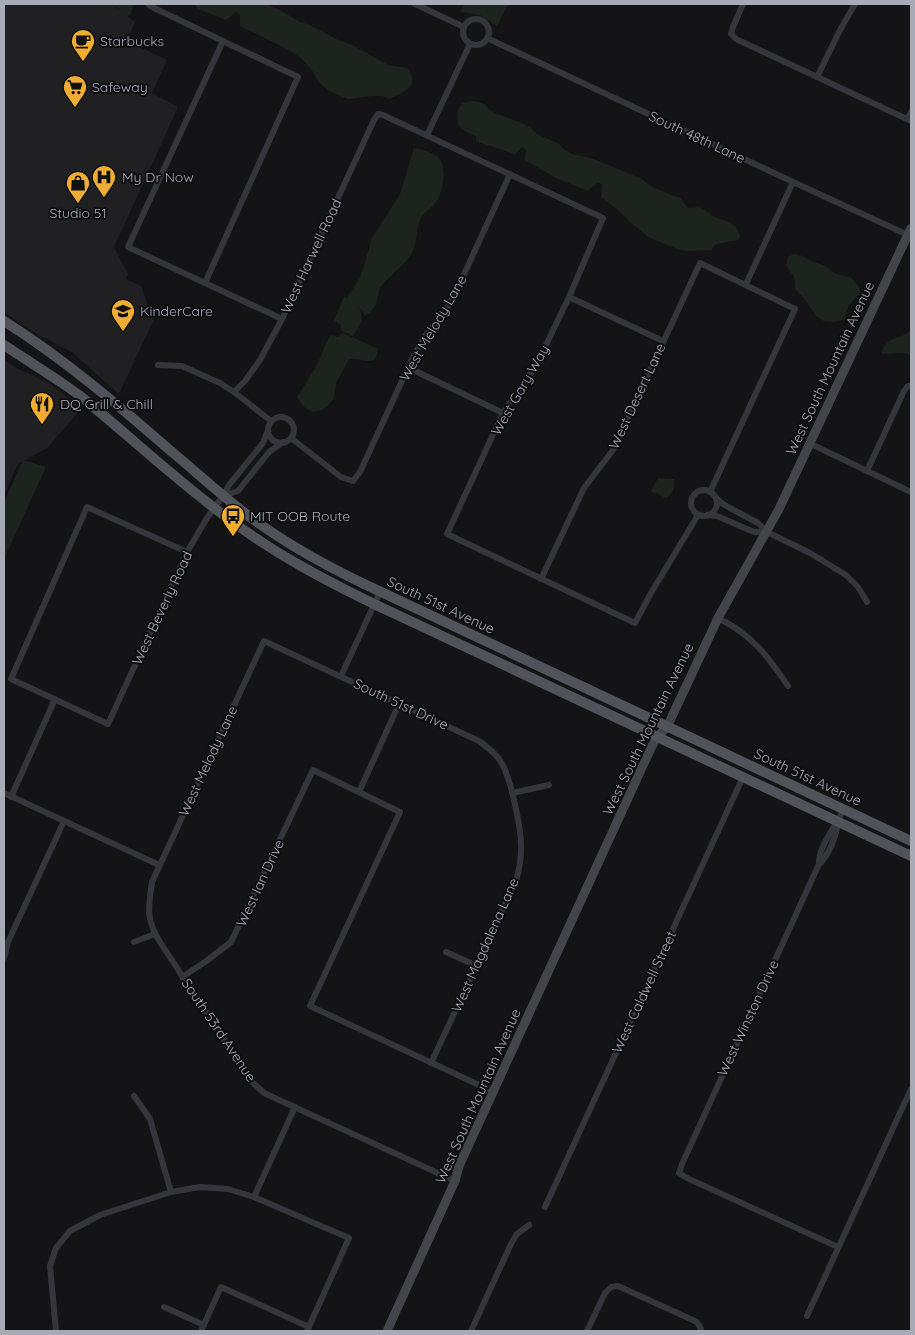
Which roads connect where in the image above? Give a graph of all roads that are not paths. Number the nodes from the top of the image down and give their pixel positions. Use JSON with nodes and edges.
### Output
{"nodes":[{"id":1,"x":148,"y":4,"type":"edge"},
{"id":2,"x":415,"y":4,"type":"edge"},
{"id":3,"x":744,"y":4,"type":"edge"},
{"id":4,"x":855,"y":4,"type":"edge"},
{"id":5,"x":464,"y":27,"type":"junction"},
{"id":6,"x":487,"y":38,"type":"junction"},
{"id":7,"x":223,"y":41,"type":"junction"},
{"id":8,"x":470,"y":44,"type":"junction"},
{"id":9,"x":817,"y":76,"type":"junction"},
{"id":10,"x":911,"y":112,"type":"edge"},
{"id":11,"x":909,"y":120,"type":"edge"},
{"id":12,"x":427,"y":136,"type":"junction"},
{"id":13,"x":510,"y":174,"type":"junction"},
{"id":14,"x":793,"y":182,"type":"junction"},
{"id":15,"x":910,"y":231,"type":"edge"},
{"id":16,"x":205,"y":283,"type":"junction"},
{"id":17,"x":746,"y":284,"type":"junction"},
{"id":18,"x":569,"y":297,"type":"junction"},
{"id":19,"x":282,"y":319,"type":"junction"},
{"id":20,"x":4,"y":322,"type":"edge"},
{"id":21,"x":663,"y":341,"type":"junction"},
{"id":22,"x":4,"y":345,"type":"edge"},
{"id":23,"x":158,"y":365,"type":"dead end"},
{"id":24,"x":409,"y":368,"type":"junction"},
{"id":25,"x":910,"y":386,"type":"edge"},
{"id":26,"x":234,"y":392,"type":"junction"},
{"id":27,"x":503,"y":413,"type":"junction"},
{"id":28,"x":271,"y":420,"type":"junction"},
{"id":29,"x":268,"y":430,"type":"junction"},
{"id":30,"x":291,"y":438,"type":"junction"},
{"id":31,"x":283,"y":442,"type":"junction"},
{"id":32,"x":810,"y":444,"type":"junction"},
{"id":33,"x":866,"y":471,"type":"junction"},
{"id":34,"x":911,"y":492,"type":"edge"},
{"id":35,"x":712,"y":494,"type":"junction"},
{"id":36,"x":223,"y":496,"type":"junction"},
{"id":37,"x":214,"y":508,"type":"junction"},
{"id":38,"x":698,"y":514,"type":"junction"},
{"id":39,"x":706,"y":515,"type":"junction"},
{"id":40,"x":767,"y":532,"type":"junction"},
{"id":41,"x":188,"y":552,"type":"junction"},
{"id":42,"x":541,"y":579,"type":"junction"},
{"id":43,"x":380,"y":592,"type":"junction"},
{"id":44,"x":867,"y":602,"type":"dead end"},
{"id":45,"x":374,"y":604,"type":"junction"},
{"id":46,"x":718,"y":618,"type":"junction"},
{"id":47,"x":264,"y":640,"type":"joint"},
{"id":48,"x":341,"y":676,"type":"junction"},
{"id":49,"x":788,"y":686,"type":"dead end"},
{"id":50,"x":55,"y":700,"type":"junction"},
{"id":51,"x":399,"y":704,"type":"junction"},
{"id":52,"x":667,"y":726,"type":"junction"},
{"id":53,"x":657,"y":737,"type":"junction"},
{"id":54,"x":743,"y":777,"type":"junction"},
{"id":55,"x":549,"y":785,"type":"dead end"},
{"id":56,"x":359,"y":792,"type":"junction"},
{"id":57,"x":4,"y":793,"type":"edge"},
{"id":58,"x":512,"y":793,"type":"junction"},
{"id":59,"x":11,"y":797,"type":"junction"},
{"id":60,"x":844,"y":809,"type":"junction"},
{"id":61,"x":64,"y":821,"type":"junction"},
{"id":62,"x":838,"y":822,"type":"junction"},
{"id":63,"x":911,"y":841,"type":"edge"},
{"id":64,"x":911,"y":856,"type":"edge"},
{"id":65,"x":159,"y":865,"type":"junction"},
{"id":66,"x":152,"y":882,"type":"joint"},
{"id":67,"x":155,"y":934,"type":"junction"},
{"id":68,"x":134,"y":942,"type":"dead end"},
{"id":69,"x":446,"y":952,"type":"dead end"},
{"id":70,"x":4,"y":958,"type":"edge"},
{"id":71,"x":477,"y":966,"type":"junction"},
{"id":72,"x":182,"y":976,"type":"junction"},
{"id":73,"x":431,"y":1063,"type":"junction"},
{"id":74,"x":911,"y":1088,"type":"edge"},
{"id":75,"x":494,"y":1092,"type":"junction"},
{"id":76,"x":134,"y":1096,"type":"dead end"},
{"id":77,"x":295,"y":1107,"type":"junction"},
{"id":78,"x":455,"y":1181,"type":"junction"},
{"id":79,"x":171,"y":1192,"type":"junction"},
{"id":80,"x":254,"y":1197,"type":"junction"},
{"id":81,"x":545,"y":1207,"type":"dead end"},
{"id":82,"x":529,"y":1225,"type":"dead end"},
{"id":83,"x":838,"y":1247,"type":"junction"},
{"id":84,"x":164,"y":1307,"type":"dead end"},
{"id":85,"x":807,"y":1316,"type":"dead end"},
{"id":86,"x":202,"y":1328,"type":"edge"},
{"id":87,"x":308,"y":1329,"type":"edge"},
{"id":88,"x":701,"y":1330,"type":"edge"},
{"id":89,"x":56,"y":1331,"type":"edge"},
{"id":90,"x":387,"y":1331,"type":"edge"},
{"id":91,"x":473,"y":1331,"type":"edge"},
{"id":92,"x":587,"y":1331,"type":"edge"}],
"edges":[{"from":1,"to":7,"type":"street"},
{"from":2,"to":5,"type":"street"},
{"from":3,"to":9,"type":"street"},
{"from":4,"to":9,"type":"street"},
{"from":5,"to":6,"type":"street"},
{"from":5,"to":8,"type":"street"},
{"from":6,"to":8,"type":"street"},
{"from":6,"to":14,"type":"street","name":"South 48th Lane"},
{"from":7,"to":16,"type":"street"},
{"from":7,"to":16,"type":"street"},
{"from":8,"to":12,"type":"street"},
{"from":9,"to":11,"type":"street"},
{"from":10,"to":11,"type":"street"},
{"from":12,"to":13,"type":"street"},
{"from":12,"to":19,"type":"street","name":"West Harwell Road"},
{"from":13,"to":18,"type":"street","name":"West Gary Way"},
{"from":13,"to":24,"type":"street","name":"West Melody Lane"},
{"from":14,"to":15,"type":"street","name":"South 48th Lane"},
{"from":14,"to":17,"type":"street"},
{"from":15,"to":32,"type":"street","name":"West South Mountain Avenue"},
{"from":16,"to":19,"type":"street"},
{"from":17,"to":21,"type":"street","name":"West Desert Lane"},
{"from":17,"to":35,"type":"street"},
{"from":18,"to":21,"type":"street"},
{"from":18,"to":27,"type":"street","name":"West Gary Way"},
{"from":19,"to":26,"type":"street","name":"West Harwell Road"},
{"from":20,"to":36,"type":"main road","name":"South 51st Avenue"},
{"from":21,"to":42,"type":"street","name":"West Desert Lane"},
{"from":22,"to":37,"type":"main road","name":"South 51st Avenue"},
{"from":23,"to":26,"type":"street"},
{"from":24,"to":27,"type":"street"},
{"from":24,"to":30,"type":"street","name":"West Melody Lane"},
{"from":25,"to":33,"type":"street"},
{"from":26,"to":28,"type":"street"},
{"from":27,"to":42,"type":"street","name":"West Gary Way"},
{"from":28,"to":29,"type":"street"},
{"from":28,"to":30,"type":"street"},
{"from":29,"to":31,"type":"street"},
{"from":29,"to":36,"type":"street","name":"West Beverly Road"},
{"from":30,"to":31,"type":"street"},
{"from":31,"to":36,"type":"street","name":"West Beverly Road"},
{"from":32,"to":33,"type":"street"},
{"from":32,"to":40,"type":"street","name":"West South Mountain Avenue"},
{"from":33,"to":34,"type":"street"},
{"from":35,"to":38,"type":"street"},
{"from":35,"to":39,"type":"street"},
{"from":35,"to":40,"type":"street"},
{"from":36,"to":37,"type":"street","name":"West Beverly Road"},
{"from":36,"to":43,"type":"main road","name":"South 51st Avenue"},
{"from":37,"to":41,"type":"street","name":"West Beverly Road"},
{"from":37,"to":45,"type":"main road","name":"South 51st Avenue"},
{"from":38,"to":39,"type":"street"},
{"from":38,"to":42,"type":"street"},
{"from":39,"to":40,"type":"street"},
{"from":40,"to":44,"type":"street"},
{"from":40,"to":46,"type":"street","name":"West South Mountain Avenue"},
{"from":41,"to":50,"type":"street","name":"West Beverly Road"},
{"from":41,"to":50,"type":"street"},
{"from":43,"to":45,"type":"street"},
{"from":43,"to":52,"type":"main road","name":"South 51st Avenue"},
{"from":45,"to":48,"type":"street"},
{"from":45,"to":53,"type":"main road","name":"South 51st Avenue"},
{"from":46,"to":49,"type":"street"},
{"from":46,"to":52,"type":"street","name":"West South Mountain Avenue"},
{"from":47,"to":48,"type":"street","name":"South 51st Drive"},
{"from":47,"to":65,"type":"street","name":"West Melody Lane"},
{"from":48,"to":51,"type":"street","name":"South 51st Drive"},
{"from":50,"to":59,"type":"street"},
{"from":51,"to":56,"type":"street"},
{"from":51,"to":58,"type":"street","name":"South 51st Drive"},
{"from":52,"to":53,"type":"street","name":"West South Mountain Avenue"},
{"from":52,"to":60,"type":"main road","name":"South 51st Avenue"},
{"from":53,"to":54,"type":"main road","name":"South 51st Avenue"},
{"from":53,"to":75,"type":"street","name":"West South Mountain Avenue"},
{"from":54,"to":62,"type":"main road","name":"South 51st Avenue"},
{"from":54,"to":81,"type":"street","name":"West Caldwell Street"},
{"from":55,"to":58,"type":"street"},
{"from":56,"to":72,"type":"street","name":"West Ian Drive"},
{"from":56,"to":73,"type":"street"},
{"from":57,"to":59,"type":"street"},
{"from":58,"to":71,"type":"street","name":"West Magdalena Lane"},
{"from":59,"to":61,"type":"street"},
{"from":60,"to":62,"type":"street","name":"West Winston Drive"},
{"from":60,"to":63,"type":"main road","name":"South 51st Avenue"},
{"from":61,"to":65,"type":"street"},
{"from":61,"to":70,"type":"street"},
{"from":62,"to":64,"type":"main road","name":"South 51st Avenue"},
{"from":62,"to":83,"type":"street","name":"West Winston Drive"},
{"from":65,"to":66,"type":"street","name":"West Melody Lane"},
{"from":66,"to":67,"type":"street","name":"South 53rd Avenue"},
{"from":67,"to":68,"type":"street"},
{"from":67,"to":72,"type":"street","name":"South 53rd Avenue"},
{"from":69,"to":71,"type":"street"},
{"from":71,"to":73,"type":"street","name":"West Magdalena Lane"},
{"from":72,"to":77,"type":"street","name":"South 53rd Avenue"},
{"from":73,"to":75,"type":"street"},
{"from":74,"to":83,"type":"street"},
{"from":75,"to":78,"type":"street","name":"West South Mountain Avenue"},
{"from":76,"to":79,"type":"street"},
{"from":77,"to":78,"type":"street","name":"South 53rd Avenue"},
{"from":77,"to":80,"type":"street"},
{"from":78,"to":90,"type":"street","name":"West South Mountain Avenue"},
{"from":79,"to":80,"type":"street"},
{"from":79,"to":89,"type":"street"},
{"from":80,"to":87,"type":"street"},
{"from":82,"to":91,"type":"street"},
{"from":83,"to":85,"type":"street"},
{"from":84,"to":86,"type":"street"},
{"from":86,"to":87,"type":"street"},
{"from":88,"to":92,"type":"street"}]}
